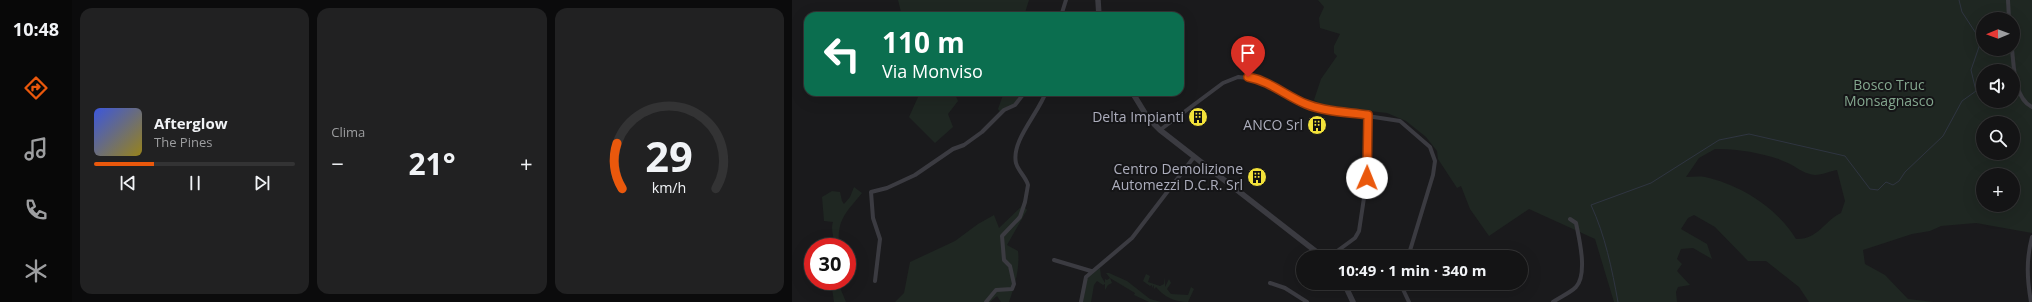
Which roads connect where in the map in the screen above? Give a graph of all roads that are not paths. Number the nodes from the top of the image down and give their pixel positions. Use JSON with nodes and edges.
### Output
{"nodes":[{"id":1,"x":1066,"y":0,"type":"edge"},
{"id":2,"x":1098,"y":0,"type":"edge"},
{"id":3,"x":2008,"y":0,"type":"edge"},
{"id":4,"x":1062,"y":12,"type":"edge"},
{"id":5,"x":1098,"y":12,"type":"edge"},
{"id":6,"x":2009,"y":12,"type":"edge"},
{"id":7,"x":2013,"y":56,"type":"edge"},
{"id":8,"x":1022,"y":96,"type":"edge"},
{"id":9,"x":1044,"y":96,"type":"edge"},
{"id":10,"x":1134,"y":96,"type":"edge"},
{"id":11,"x":2032,"y":107,"type":"edge"},
{"id":12,"x":1368,"y":115,"type":"junction"},
{"id":13,"x":1160,"y":130,"type":"junction"},
{"id":14,"x":1194,"y":157,"type":"junction"},
{"id":15,"x":1570,"y":219,"type":"dead end"},
{"id":16,"x":2032,"y":237,"type":"edge"},
{"id":17,"x":1314,"y":250,"type":"edge"},
{"id":18,"x":1339,"y":250,"type":"edge"},
{"id":19,"x":1410,"y":250,"type":"edge"},
{"id":20,"x":1054,"y":260,"type":"dead end"},
{"id":21,"x":1091,"y":272,"type":"junction"},
{"id":22,"x":875,"y":281,"type":"dead end"},
{"id":23,"x":1270,"y":283,"type":"dead end"},
{"id":24,"x":1347,"y":290,"type":"edge"},
{"id":25,"x":1403,"y":290,"type":"edge"},
{"id":26,"x":986,"y":302,"type":"edge"},
{"id":27,"x":1081,"y":302,"type":"edge"},
{"id":28,"x":1307,"y":302,"type":"edge"},
{"id":29,"x":1353,"y":302,"type":"edge"},
{"id":30,"x":1409,"y":302,"type":"edge"},
{"id":31,"x":1553,"y":302,"type":"edge"},
{"id":32,"x":2031,"y":302,"type":"edge"}],
"edges":[{"from":1,"to":4,"type":"street"},
{"from":2,"to":5,"type":"street"},
{"from":3,"to":6,"type":"street"},
{"from":7,"to":11,"type":"street"},
{"from":8,"to":22,"type":"street"},
{"from":9,"to":26,"type":"street"},
{"from":10,"to":13,"type":"street"},
{"from":12,"to":13,"type":"street"},
{"from":12,"to":18,"type":"street"},
{"from":12,"to":19,"type":"street"},
{"from":13,"to":14,"type":"street"},
{"from":14,"to":17,"type":"street"},
{"from":14,"to":21,"type":"street"},
{"from":15,"to":31,"type":"street"},
{"from":16,"to":32,"type":"street"},
{"from":20,"to":21,"type":"street"},
{"from":21,"to":27,"type":"street"},
{"from":23,"to":28,"type":"street"},
{"from":24,"to":29,"type":"street"},
{"from":25,"to":30,"type":"street"}]}
